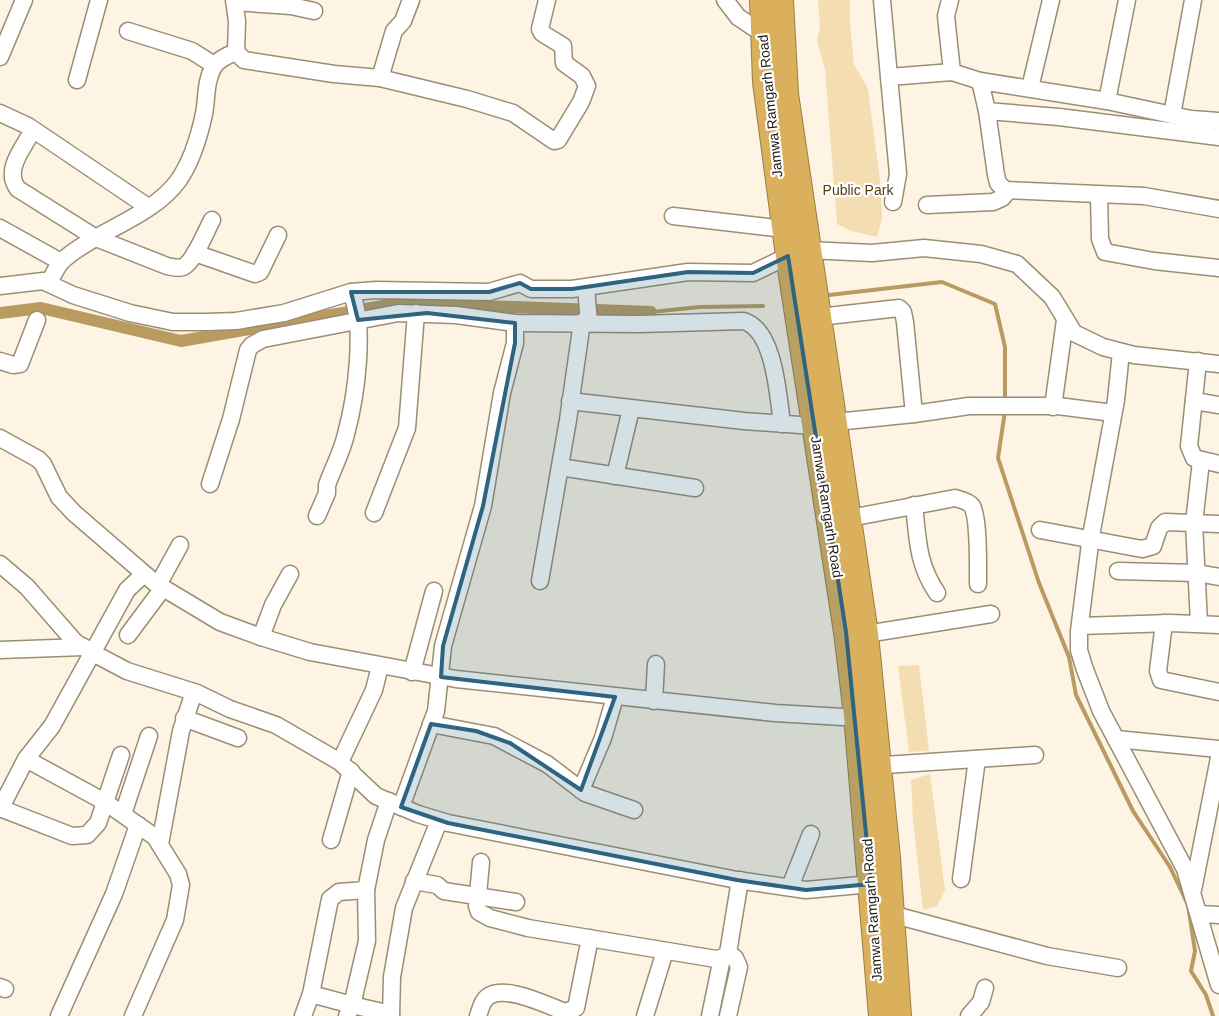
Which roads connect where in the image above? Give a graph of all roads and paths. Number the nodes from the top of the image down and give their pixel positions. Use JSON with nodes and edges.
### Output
{"nodes":[{"id":1,"x":24,"y":0,"type":"edge"},
{"id":2,"x":99,"y":0,"type":"edge"},
{"id":3,"x":411,"y":0,"type":"edge"},
{"id":4,"x":547,"y":0,"type":"edge"},
{"id":5,"x":725,"y":0,"type":"edge"},
{"id":6,"x":762,"y":0,"type":"edge"},
{"id":7,"x":781,"y":0,"type":"edge"},
{"id":8,"x":882,"y":0,"type":"edge"},
{"id":9,"x":950,"y":0,"type":"edge"},
{"id":10,"x":1050,"y":0,"type":"edge"},
{"id":11,"x":1127,"y":0,"type":"edge"},
{"id":12,"x":1193,"y":0,"type":"edge"},
{"id":13,"x":234,"y":1,"type":"edge"},
{"id":14,"x":314,"y":11,"type":"dead end"},
{"id":15,"x":128,"y":31,"type":"dead end"},
{"id":16,"x":762,"y":33,"type":"junction"},
{"id":17,"x":236,"y":52,"type":"junction"},
{"id":18,"x":0,"y":57,"type":"edge"},
{"id":19,"x":214,"y":66,"type":"junction"},
{"id":20,"x":952,"y":72,"type":"junction"},
{"id":21,"x":889,"y":77,"type":"junction"},
{"id":22,"x":380,"y":78,"type":"junction"},
{"id":23,"x":77,"y":80,"type":"dead end"},
{"id":24,"x":980,"y":81,"type":"junction"},
{"id":25,"x":1030,"y":88,"type":"junction"},
{"id":26,"x":1107,"y":101,"type":"junction"},
{"id":27,"x":987,"y":111,"type":"junction"},
{"id":28,"x":0,"y":112,"type":"edge"},
{"id":29,"x":1172,"y":115,"type":"junction"},
{"id":30,"x":1219,"y":121,"type":"edge"},
{"id":31,"x":33,"y":130,"type":"junction"},
{"id":32,"x":1219,"y":137,"type":"edge"},
{"id":33,"x":1008,"y":191,"type":"junction"},
{"id":34,"x":1099,"y":195,"type":"junction"},
{"id":35,"x":893,"y":202,"type":"dead end"},
{"id":36,"x":927,"y":205,"type":"dead end"},
{"id":37,"x":148,"y":207,"type":"junction"},
{"id":38,"x":1219,"y":209,"type":"edge"},
{"id":39,"x":673,"y":216,"type":"dead end"},
{"id":40,"x":212,"y":220,"type":"dead end"},
{"id":41,"x":0,"y":228,"type":"edge"},
{"id":42,"x":784,"y":230,"type":"junction"},
{"id":43,"x":278,"y":235,"type":"dead end"},
{"id":44,"x":96,"y":238,"type":"junction"},
{"id":45,"x":195,"y":253,"type":"junction"},
{"id":46,"x":798,"y":253,"type":"junction"},
{"id":47,"x":61,"y":262,"type":"junction"},
{"id":48,"x":1219,"y":268,"type":"edge"},
{"id":49,"x":48,"y":283,"type":"junction"},
{"id":50,"x":0,"y":286,"type":"edge"},
{"id":51,"x":586,"y":293,"type":"junction"},
{"id":52,"x":352,"y":295,"type":"junction"},
{"id":53,"x":416,"y":313,"type":"junction"},
{"id":54,"x":811,"y":313,"type":"junction"},
{"id":55,"x":358,"y":317,"type":"junction"},
{"id":56,"x":37,"y":320,"type":"dead end"},
{"id":57,"x":1065,"y":320,"type":"junction"},
{"id":58,"x":586,"y":321,"type":"junction"},
{"id":59,"x":515,"y":323,"type":"junction"},
{"id":60,"x":1121,"y":352,"type":"junction"},
{"id":61,"x":0,"y":361,"type":"edge"},
{"id":62,"x":1198,"y":362,"type":"junction"},
{"id":63,"x":1219,"y":364,"type":"edge"},
{"id":64,"x":570,"y":401,"type":"junction"},
{"id":65,"x":1194,"y":401,"type":"junction"},
{"id":66,"x":1219,"y":405,"type":"edge"},
{"id":67,"x":1053,"y":407,"type":"junction"},
{"id":68,"x":630,"y":409,"type":"junction"},
{"id":69,"x":1113,"y":413,"type":"junction"},
{"id":70,"x":914,"y":414,"type":"junction"},
{"id":71,"x":782,"y":424,"type":"junction"},
{"id":72,"x":825,"y":424,"type":"junction"},
{"id":73,"x":0,"y":438,"type":"edge"},
{"id":74,"x":1201,"y":462,"type":"junction"},
{"id":75,"x":1219,"y":464,"type":"edge"},
{"id":76,"x":560,"y":467,"type":"junction"},
{"id":77,"x":615,"y":476,"type":"junction"},
{"id":78,"x":210,"y":484,"type":"dead end"},
{"id":79,"x":695,"y":488,"type":"dead end"},
{"id":80,"x":914,"y":505,"type":"junction"},
{"id":81,"x":374,"y":513,"type":"dead end"},
{"id":82,"x":317,"y":516,"type":"dead end"},
{"id":83,"x":850,"y":518,"type":"junction"},
{"id":84,"x":1194,"y":523,"type":"junction"},
{"id":85,"x":1219,"y":524,"type":"edge"},
{"id":86,"x":1040,"y":530,"type":"dead end"},
{"id":87,"x":1091,"y":540,"type":"junction"},
{"id":88,"x":180,"y":545,"type":"dead end"},
{"id":89,"x":1,"y":568,"type":"edge"},
{"id":90,"x":1118,"y":571,"type":"dead end"},
{"id":91,"x":1197,"y":573,"type":"junction"},
{"id":92,"x":144,"y":574,"type":"junction"},
{"id":93,"x":290,"y":574,"type":"dead end"},
{"id":94,"x":1219,"y":577,"type":"edge"},
{"id":95,"x":540,"y":581,"type":"dead end"},
{"id":96,"x":978,"y":584,"type":"dead end"},
{"id":97,"x":161,"y":587,"type":"junction"},
{"id":98,"x":434,"y":591,"type":"dead end"},
{"id":99,"x":937,"y":593,"type":"dead end"},
{"id":100,"x":991,"y":614,"type":"dead end"},
{"id":101,"x":1164,"y":623,"type":"junction"},
{"id":102,"x":1199,"y":623,"type":"junction"},
{"id":103,"x":1219,"y":625,"type":"edge"},
{"id":104,"x":1080,"y":626,"type":"junction"},
{"id":105,"x":866,"y":634,"type":"junction"},
{"id":106,"x":128,"y":635,"type":"dead end"},
{"id":107,"x":261,"y":637,"type":"junction"},
{"id":108,"x":0,"y":650,"type":"edge"},
{"id":109,"x":89,"y":650,"type":"junction"},
{"id":110,"x":656,"y":664,"type":"dead end"},
{"id":111,"x":380,"y":666,"type":"junction"},
{"id":112,"x":412,"y":672,"type":"junction"},
{"id":113,"x":441,"y":677,"type":"junction"},
{"id":114,"x":194,"y":692,"type":"junction"},
{"id":115,"x":1219,"y":692,"type":"edge"},
{"id":116,"x":615,"y":697,"type":"junction"},
{"id":117,"x":654,"y":701,"type":"junction"},
{"id":118,"x":856,"y":715,"type":"junction"},
{"id":119,"x":184,"y":718,"type":"junction"},
{"id":120,"x":431,"y":724,"type":"junction"},
{"id":121,"x":149,"y":736,"type":"dead end"},
{"id":122,"x":238,"y":738,"type":"dead end"},
{"id":123,"x":1116,"y":739,"type":"junction"},
{"id":124,"x":1219,"y":749,"type":"edge"},
{"id":125,"x":120,"y":755,"type":"dead end"},
{"id":126,"x":1035,"y":755,"type":"dead end"},
{"id":127,"x":1219,"y":758,"type":"edge"},
{"id":128,"x":26,"y":759,"type":"junction"},
{"id":129,"x":977,"y":759,"type":"junction"},
{"id":130,"x":870,"y":766,"type":"junction"},
{"id":131,"x":345,"y":767,"type":"junction"},
{"id":132,"x":581,"y":790,"type":"junction"},
{"id":133,"x":105,"y":802,"type":"junction"},
{"id":134,"x":395,"y":804,"type":"junction"},
{"id":135,"x":0,"y":808,"type":"edge"},
{"id":136,"x":634,"y":810,"type":"dead end"},
{"id":137,"x":122,"y":814,"type":"junction"},
{"id":138,"x":439,"y":821,"type":"junction"},
{"id":139,"x":138,"y":825,"type":"junction"},
{"id":140,"x":811,"y":834,"type":"dead end"},
{"id":141,"x":331,"y":840,"type":"dead end"},
{"id":142,"x":160,"y":844,"type":"junction"},
{"id":143,"x":481,"y":862,"type":"dead end"},
{"id":144,"x":962,"y":879,"type":"dead end"},
{"id":145,"x":740,"y":880,"type":"junction"},
{"id":146,"x":414,"y":881,"type":"junction"},
{"id":147,"x":871,"y":884,"type":"junction"},
{"id":148,"x":790,"y":888,"type":"junction"},
{"id":149,"x":366,"y":890,"type":"junction"},
{"id":150,"x":1193,"y":893,"type":"junction"},
{"id":151,"x":478,"y":897,"type":"junction"},
{"id":152,"x":516,"y":902,"type":"dead end"},
{"id":153,"x":891,"y":914,"type":"junction"},
{"id":154,"x":1199,"y":914,"type":"junction"},
{"id":155,"x":1219,"y":914,"type":"edge"},
{"id":156,"x":590,"y":938,"type":"junction"},
{"id":157,"x":665,"y":951,"type":"junction"},
{"id":158,"x":725,"y":955,"type":"junction"},
{"id":159,"x":1118,"y":968,"type":"dead end"},
{"id":160,"x":1219,"y":985,"type":"edge"},
{"id":161,"x":985,"y":988,"type":"dead end"},
{"id":162,"x":311,"y":994,"type":"junction"},
{"id":163,"x":350,"y":1010,"type":"edge"},
{"id":164,"x":391,"y":1015,"type":"edge"},
{"id":165,"x":59,"y":1016,"type":"edge"},
{"id":166,"x":133,"y":1016,"type":"edge"},
{"id":167,"x":303,"y":1016,"type":"edge"},
{"id":168,"x":478,"y":1016,"type":"edge"},
{"id":169,"x":645,"y":1016,"type":"edge"},
{"id":170,"x":710,"y":1016,"type":"edge"},
{"id":171,"x":728,"y":1016,"type":"edge"},
{"id":172,"x":881,"y":1016,"type":"edge"},
{"id":173,"x":898,"y":1016,"type":"edge"},
{"id":174,"x":969,"y":1016,"type":"edge"}],
"edges":[{"from":1,"to":18,"type":"street"},
{"from":2,"to":23,"type":"street"},
{"from":3,"to":22,"type":"street"},
{"from":4,"to":22,"type":"street"},
{"from":5,"to":16,"type":"street"},
{"from":6,"to":16,"type":"highway","name":"Jamwa Ramgarh Road"},
{"from":7,"to":46,"type":"highway","name":"Jamwa Ramgarh Road"},
{"from":8,"to":21,"type":"street"},
{"from":9,"to":20,"type":"street"},
{"from":10,"to":25,"type":"street"},
{"from":11,"to":26,"type":"street"},
{"from":12,"to":29,"type":"street"},
{"from":13,"to":14,"type":"street"},
{"from":13,"to":17,"type":"street"},
{"from":15,"to":19,"type":"street"},
{"from":16,"to":42,"type":"highway","name":"Jamwa Ramgarh Road"},
{"from":17,"to":19,"type":"street"},
{"from":17,"to":22,"type":"street"},
{"from":19,"to":37,"type":"street"},
{"from":20,"to":21,"type":"street"},
{"from":20,"to":24,"type":"street"},
{"from":21,"to":35,"type":"street"},
{"from":24,"to":25,"type":"street"},
{"from":24,"to":27,"type":"street"},
{"from":25,"to":26,"type":"street"},
{"from":26,"to":29,"type":"street"},
{"from":27,"to":32,"type":"street"},
{"from":27,"to":33,"type":"street"},
{"from":28,"to":31,"type":"street"},
{"from":29,"to":30,"type":"street"},
{"from":31,"to":37,"type":"street"},
{"from":31,"to":44,"type":"street"},
{"from":33,"to":34,"type":"street"},
{"from":33,"to":36,"type":"street"},
{"from":34,"to":38,"type":"street"},
{"from":34,"to":48,"type":"street"},
{"from":37,"to":44,"type":"street"},
{"from":39,"to":42,"type":"street"},
{"from":40,"to":45,"type":"street"},
{"from":41,"to":47,"type":"street"},
{"from":42,"to":46,"type":"highway","name":"Jamwa Ramgarh Road"},
{"from":43,"to":45,"type":"street"},
{"from":44,"to":45,"type":"street"},
{"from":44,"to":47,"type":"street"},
{"from":46,"to":51,"type":"street"},
{"from":46,"to":54,"type":"highway","name":"Jamwa Ramgarh Road"},
{"from":46,"to":57,"type":"street"},
{"from":47,"to":49,"type":"street"},
{"from":49,"to":50,"type":"street"},
{"from":49,"to":52,"type":"street"},
{"from":51,"to":52,"type":"street"},
{"from":51,"to":58,"type":"street"},
{"from":52,"to":55,"type":"street"},
{"from":53,"to":55,"type":"street"},
{"from":53,"to":59,"type":"street"},
{"from":53,"to":81,"type":"street"},
{"from":54,"to":70,"type":"street"},
{"from":54,"to":72,"type":"highway","name":"Jamwa Ramgarh Road"},
{"from":55,"to":78,"type":"street"},
{"from":55,"to":82,"type":"street"},
{"from":56,"to":61,"type":"street"},
{"from":57,"to":60,"type":"street"},
{"from":57,"to":67,"type":"street"},
{"from":58,"to":59,"type":"street"},
{"from":58,"to":64,"type":"street"},
{"from":58,"to":71,"type":"street"},
{"from":59,"to":113,"type":"street"},
{"from":60,"to":62,"type":"street"},
{"from":60,"to":69,"type":"street"},
{"from":62,"to":63,"type":"street"},
{"from":62,"to":65,"type":"street"},
{"from":64,"to":68,"type":"street"},
{"from":64,"to":76,"type":"street"},
{"from":65,"to":66,"type":"street"},
{"from":65,"to":74,"type":"street"},
{"from":67,"to":69,"type":"street"},
{"from":67,"to":70,"type":"street"},
{"from":68,"to":71,"type":"street"},
{"from":68,"to":77,"type":"street"},
{"from":69,"to":87,"type":"street"},
{"from":70,"to":72,"type":"street"},
{"from":71,"to":72,"type":"street"},
{"from":72,"to":83,"type":"highway","name":"Jamwa Ramgarh Road"},
{"from":72,"to":118,"type":"highway","name":"Jamwa Ramgarh Road"},
{"from":73,"to":92,"type":"street"},
{"from":74,"to":75,"type":"street"},
{"from":74,"to":84,"type":"street"},
{"from":76,"to":77,"type":"street"},
{"from":76,"to":95,"type":"street"},
{"from":77,"to":79,"type":"street"},
{"from":80,"to":83,"type":"street"},
{"from":80,"to":96,"type":"street"},
{"from":80,"to":99,"type":"street"},
{"from":83,"to":105,"type":"highway","name":"Jamwa Ramgarh Road"},
{"from":84,"to":85,"type":"street"},
{"from":84,"to":87,"type":"street"},
{"from":84,"to":91,"type":"street"},
{"from":86,"to":87,"type":"street"},
{"from":87,"to":104,"type":"street"},
{"from":88,"to":97,"type":"street"},
{"from":89,"to":109,"type":"street"},
{"from":90,"to":91,"type":"street"},
{"from":91,"to":94,"type":"street"},
{"from":91,"to":102,"type":"street"},
{"from":92,"to":97,"type":"street"},
{"from":92,"to":109,"type":"street"},
{"from":93,"to":107,"type":"street"},
{"from":97,"to":106,"type":"street"},
{"from":97,"to":107,"type":"street"},
{"from":98,"to":112,"type":"street"},
{"from":100,"to":105,"type":"street"},
{"from":101,"to":102,"type":"street"},
{"from":101,"to":104,"type":"street"},
{"from":101,"to":115,"type":"street"},
{"from":102,"to":103,"type":"street"},
{"from":104,"to":123,"type":"street"},
{"from":105,"to":130,"type":"highway","name":"Jamwa Ramgarh Road"},
{"from":107,"to":111,"type":"street"},
{"from":108,"to":109,"type":"street"},
{"from":109,"to":114,"type":"street"},
{"from":109,"to":128,"type":"street"},
{"from":110,"to":117,"type":"street"},
{"from":111,"to":112,"type":"street"},
{"from":111,"to":131,"type":"street"},
{"from":112,"to":113,"type":"street"},
{"from":113,"to":116,"type":"street"},
{"from":113,"to":120,"type":"street"},
{"from":114,"to":119,"type":"street"},
{"from":114,"to":131,"type":"street"},
{"from":116,"to":117,"type":"street"},
{"from":116,"to":132,"type":"street"},
{"from":117,"to":118,"type":"street"},
{"from":118,"to":130,"type":"highway","name":"Jamwa Ramgarh Road"},
{"from":119,"to":122,"type":"street"},
{"from":119,"to":142,"type":"street"},
{"from":120,"to":132,"type":"street"},
{"from":120,"to":134,"type":"street"},
{"from":121,"to":137,"type":"street"},
{"from":123,"to":124,"type":"street"},
{"from":123,"to":150,"type":"street"},
{"from":125,"to":133,"type":"street"},
{"from":126,"to":129,"type":"street"},
{"from":127,"to":150,"type":"street"},
{"from":128,"to":133,"type":"street"},
{"from":128,"to":135,"type":"street"},
{"from":129,"to":130,"type":"street"},
{"from":129,"to":144,"type":"street"},
{"from":130,"to":147,"type":"highway","name":"Jamwa Ramgarh Road"},
{"from":130,"to":153,"type":"highway","name":"Jamwa Ramgarh Road"},
{"from":131,"to":134,"type":"street"},
{"from":131,"to":141,"type":"street"},
{"from":132,"to":136,"type":"street"},
{"from":133,"to":135,"type":"street"},
{"from":133,"to":137,"type":"street"},
{"from":134,"to":138,"type":"street"},
{"from":134,"to":149,"type":"street"},
{"from":137,"to":139,"type":"street"},
{"from":138,"to":145,"type":"street"},
{"from":138,"to":146,"type":"street"},
{"from":139,"to":142,"type":"street"},
{"from":139,"to":165,"type":"street"},
{"from":140,"to":148,"type":"street"},
{"from":142,"to":166,"type":"street"},
{"from":143,"to":151,"type":"street"},
{"from":145,"to":148,"type":"street"},
{"from":145,"to":158,"type":"street"},
{"from":146,"to":151,"type":"street"},
{"from":146,"to":164,"type":"street"},
{"from":147,"to":148,"type":"street"},
{"from":147,"to":172,"type":"highway","name":"Jamwa Ramgarh Road"},
{"from":149,"to":162,"type":"street"},
{"from":149,"to":163,"type":"street"},
{"from":150,"to":154,"type":"street"},
{"from":151,"to":152,"type":"street"},
{"from":151,"to":156,"type":"street"},
{"from":153,"to":159,"type":"street"},
{"from":153,"to":173,"type":"highway","name":"Jamwa Ramgarh Road"},
{"from":154,"to":155,"type":"street"},
{"from":154,"to":160,"type":"street"},
{"from":156,"to":157,"type":"street"},
{"from":156,"to":168,"type":"street"},
{"from":157,"to":158,"type":"street"},
{"from":157,"to":169,"type":"street"},
{"from":158,"to":170,"type":"street"},
{"from":158,"to":171,"type":"street"},
{"from":161,"to":174,"type":"street"},
{"from":162,"to":163,"type":"street"},
{"from":162,"to":167,"type":"street"},
{"from":163,"to":164,"type":"street"}]}
